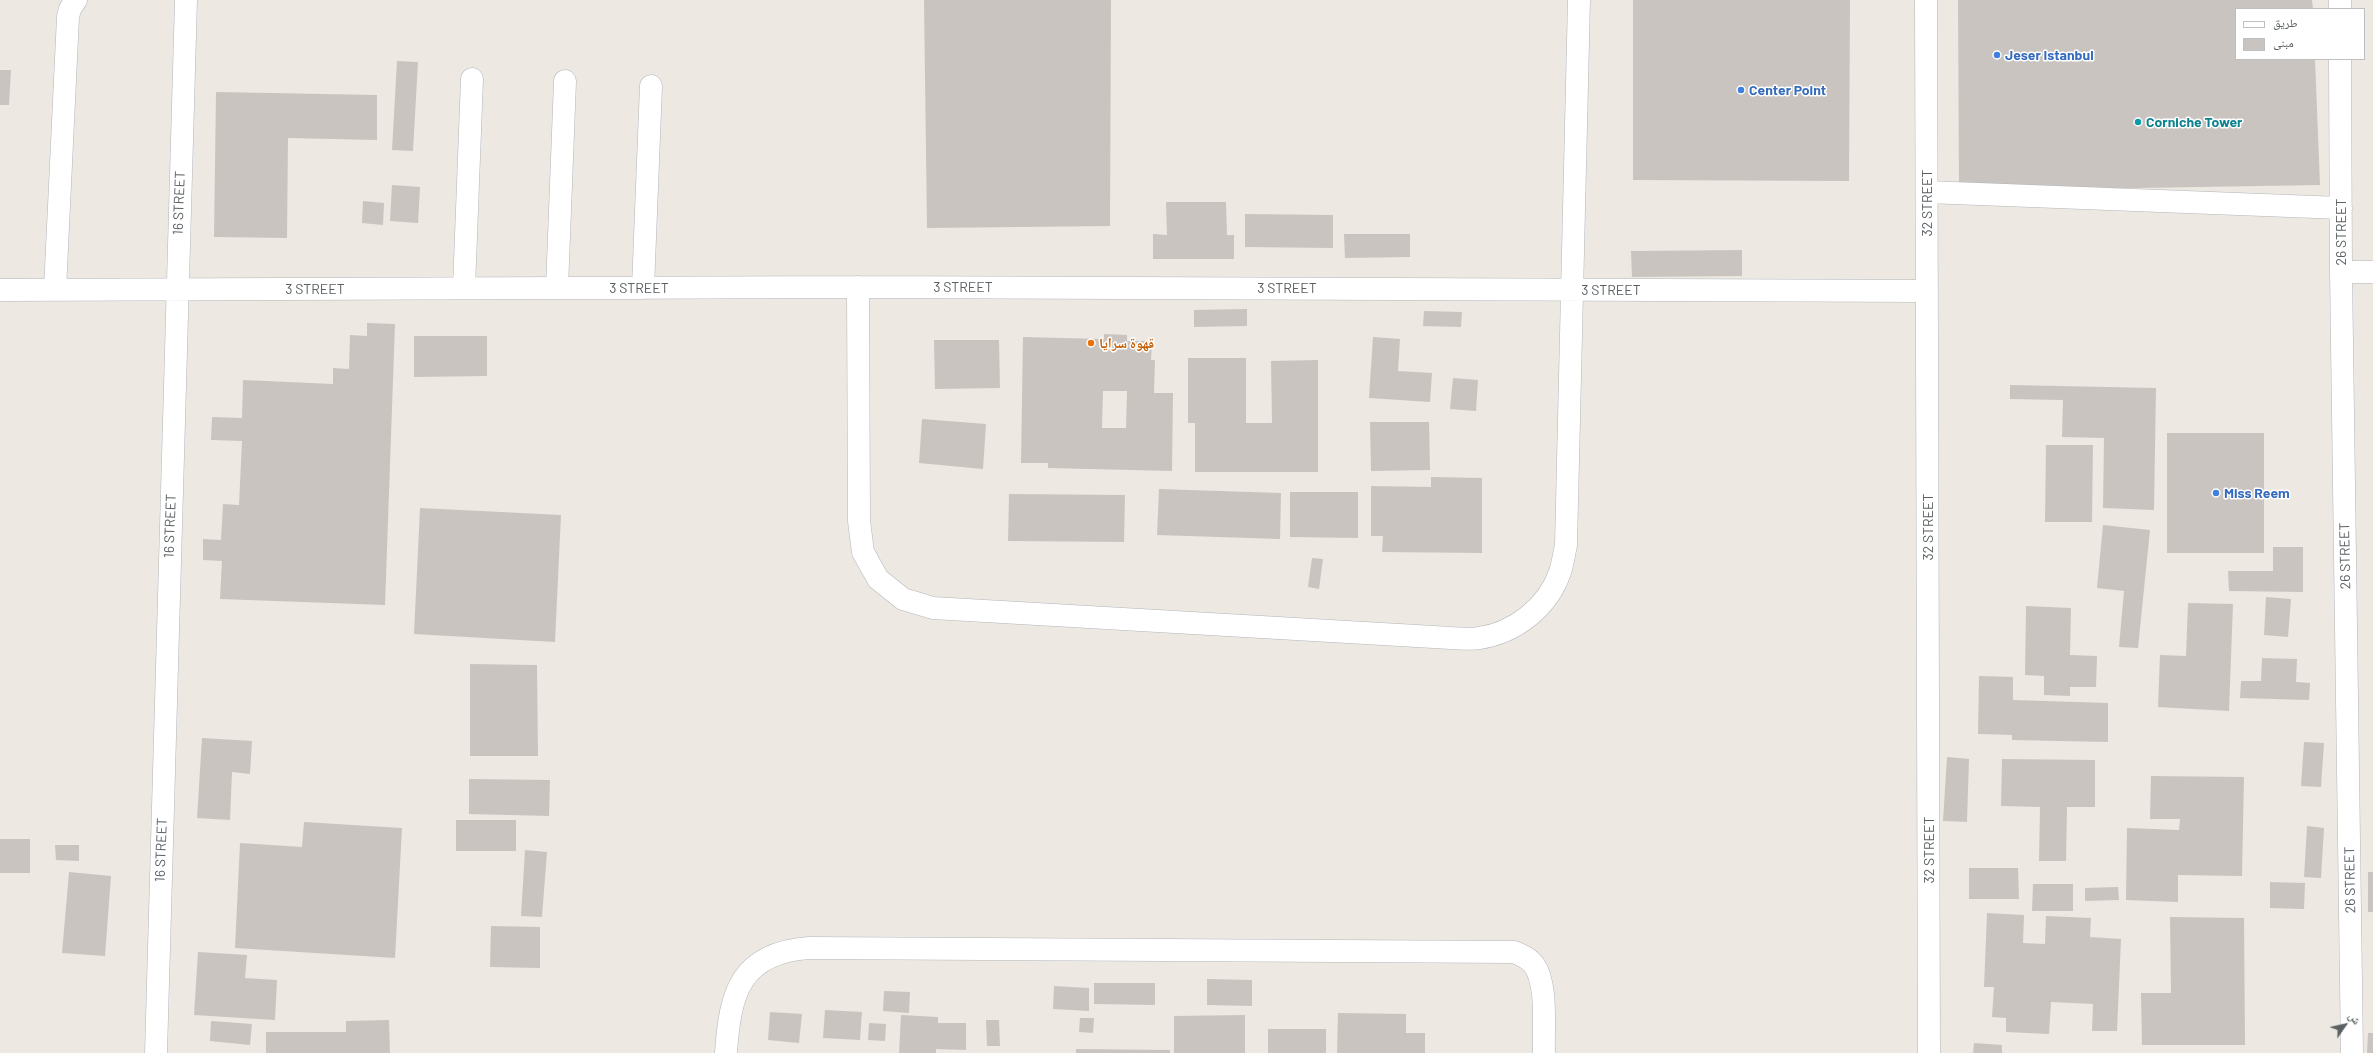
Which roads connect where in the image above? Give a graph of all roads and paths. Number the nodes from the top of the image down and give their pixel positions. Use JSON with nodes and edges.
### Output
{"nodes":[{"id":1,"x":76,"y":0,"type":"edge"},
{"id":2,"x":186,"y":0,"type":"edge"},
{"id":3,"x":1579,"y":0,"type":"edge"},
{"id":4,"x":1926,"y":0,"type":"edge"},
{"id":5,"x":2340,"y":60,"type":"edge"},
{"id":6,"x":472,"y":79,"type":"dead end"},
{"id":7,"x":565,"y":81,"type":"dead end"},
{"id":8,"x":651,"y":86,"type":"dead end"},
{"id":9,"x":1927,"y":192,"type":"junction"},
{"id":10,"x":2341,"y":208,"type":"junction"},
{"id":11,"x":2341,"y":272,"type":"junction"},
{"id":12,"x":2373,"y":272,"type":"edge"},
{"id":13,"x":858,"y":287,"type":"junction"},
{"id":14,"x":464,"y":288,"type":"junction"},
{"id":15,"x":557,"y":288,"type":"junction"},
{"id":16,"x":643,"y":288,"type":"junction"},
{"id":17,"x":0,"y":290,"type":"edge"},
{"id":18,"x":55,"y":290,"type":"junction"},
{"id":19,"x":177,"y":290,"type":"junction"},
{"id":20,"x":1572,"y":290,"type":"junction"},
{"id":21,"x":1927,"y":291,"type":"junction"},
{"id":22,"x":156,"y":1053,"type":"edge"},
{"id":23,"x":726,"y":1053,"type":"edge"},
{"id":24,"x":1544,"y":1053,"type":"edge"},
{"id":25,"x":1929,"y":1053,"type":"edge"},
{"id":26,"x":2352,"y":1053,"type":"edge"}],
"edges":[{"from":1,"to":18,"type":"street"},
{"from":2,"to":19,"type":"street","name":"16 STREET"},
{"from":3,"to":20,"type":"street"},
{"from":4,"to":9,"type":"street","name":"32 STREET"},
{"from":5,"to":10,"type":"street","name":"26 STREET"},
{"from":6,"to":14,"type":"street"},
{"from":7,"to":15,"type":"street"},
{"from":8,"to":16,"type":"street"},
{"from":9,"to":10,"type":"street"},
{"from":9,"to":21,"type":"street","name":"32 STREET"},
{"from":10,"to":11,"type":"street","name":"26 STREET"},
{"from":11,"to":12,"type":"street"},
{"from":11,"to":26,"type":"street","name":"26 STREET"},
{"from":13,"to":16,"type":"street","name":"3 STREET"},
{"from":13,"to":20,"type":"street","name":"3 STREET"},
{"from":13,"to":20,"type":"street"},
{"from":14,"to":15,"type":"street","name":"3 STREET"},
{"from":14,"to":19,"type":"street","name":"3 STREET"},
{"from":15,"to":16,"type":"street","name":"3 STREET"},
{"from":17,"to":18,"type":"street","name":"3 STREET"},
{"from":18,"to":19,"type":"street","name":"3 STREET"},
{"from":19,"to":22,"type":"street","name":"16 STREET"},
{"from":20,"to":21,"type":"street","name":"3 STREET"},
{"from":21,"to":25,"type":"street","name":"32 STREET"},
{"from":23,"to":24,"type":"street"}]}
